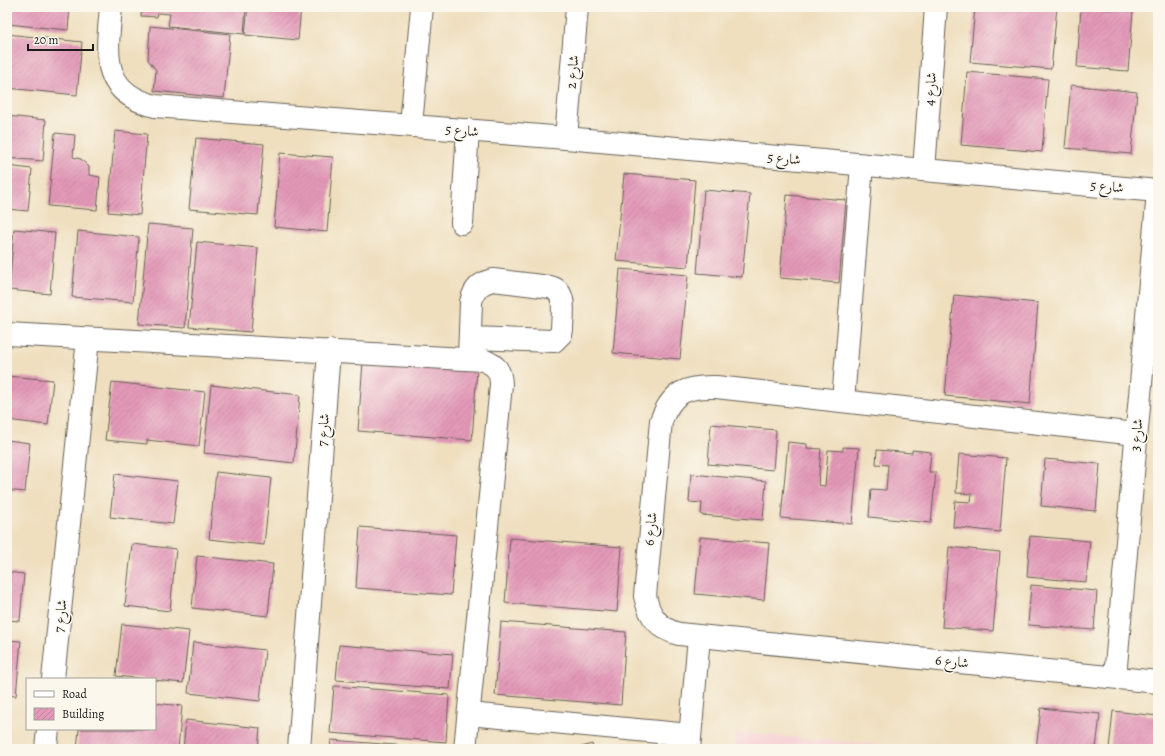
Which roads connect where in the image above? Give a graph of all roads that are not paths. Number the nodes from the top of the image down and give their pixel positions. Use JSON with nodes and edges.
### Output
{"nodes":[{"id":1,"x":111,"y":7,"type":"edge"},
{"id":2,"x":422,"y":7,"type":"edge"},
{"id":3,"x":577,"y":7,"type":"edge"},
{"id":4,"x":936,"y":7,"type":"edge"},
{"id":5,"x":411,"y":125,"type":"junction"},
{"id":6,"x":468,"y":130,"type":"junction"},
{"id":7,"x":566,"y":138,"type":"junction"},
{"id":8,"x":862,"y":165,"type":"junction"},
{"id":9,"x":924,"y":170,"type":"junction"},
{"id":10,"x":1158,"y":192,"type":"edge"},
{"id":11,"x":462,"y":223,"type":"dead end"},
{"id":12,"x":7,"y":334,"type":"edge"},
{"id":13,"x":88,"y":339,"type":"junction"},
{"id":14,"x":329,"y":351,"type":"junction"},
{"id":15,"x":843,"y":401,"type":"junction"},
{"id":16,"x":1136,"y":434,"type":"junction"},
{"id":17,"x":699,"y":636,"type":"junction"},
{"id":18,"x":54,"y":678,"type":"edge"},
{"id":19,"x":1115,"y":678,"type":"junction"},
{"id":20,"x":1158,"y":682,"type":"edge"},
{"id":21,"x":470,"y":714,"type":"junction"},
{"id":22,"x":48,"y":730,"type":"edge"},
{"id":23,"x":690,"y":742,"type":"edge"},
{"id":24,"x":46,"y":749,"type":"edge"},
{"id":25,"x":299,"y":749,"type":"edge"},
{"id":26,"x":466,"y":749,"type":"edge"}],
"edges":[{"from":1,"to":5,"type":"street","name":"شارع 5"},
{"from":2,"to":5,"type":"street"},
{"from":3,"to":7,"type":"street","name":"شارع 2"},
{"from":4,"to":9,"type":"street","name":"شارع 4"},
{"from":5,"to":6,"type":"street","name":"شارع 5"},
{"from":6,"to":7,"type":"street","name":"شارع 5"},
{"from":6,"to":11,"type":"street"},
{"from":7,"to":8,"type":"street","name":"شارع 5"},
{"from":8,"to":9,"type":"street","name":"شارع 5"},
{"from":8,"to":15,"type":"street"},
{"from":9,"to":10,"type":"street","name":"شارع 5"},
{"from":10,"to":16,"type":"street","name":"شارع 3"},
{"from":12,"to":13,"type":"street"},
{"from":13,"to":14,"type":"street"},
{"from":13,"to":18,"type":"street","name":"شارع 7"},
{"from":14,"to":21,"type":"street"},
{"from":14,"to":25,"type":"street","name":"شارع 7"},
{"from":15,"to":16,"type":"street","name":"شارع 6"},
{"from":15,"to":17,"type":"street","name":"شارع 6"},
{"from":16,"to":19,"type":"street","name":"شارع 3"},
{"from":17,"to":19,"type":"street","name":"شارع 6"},
{"from":17,"to":23,"type":"street"},
{"from":19,"to":20,"type":"street","name":"شارع 6"},
{"from":21,"to":23,"type":"street"},
{"from":21,"to":26,"type":"street"},
{"from":22,"to":24,"type":"street"}]}
